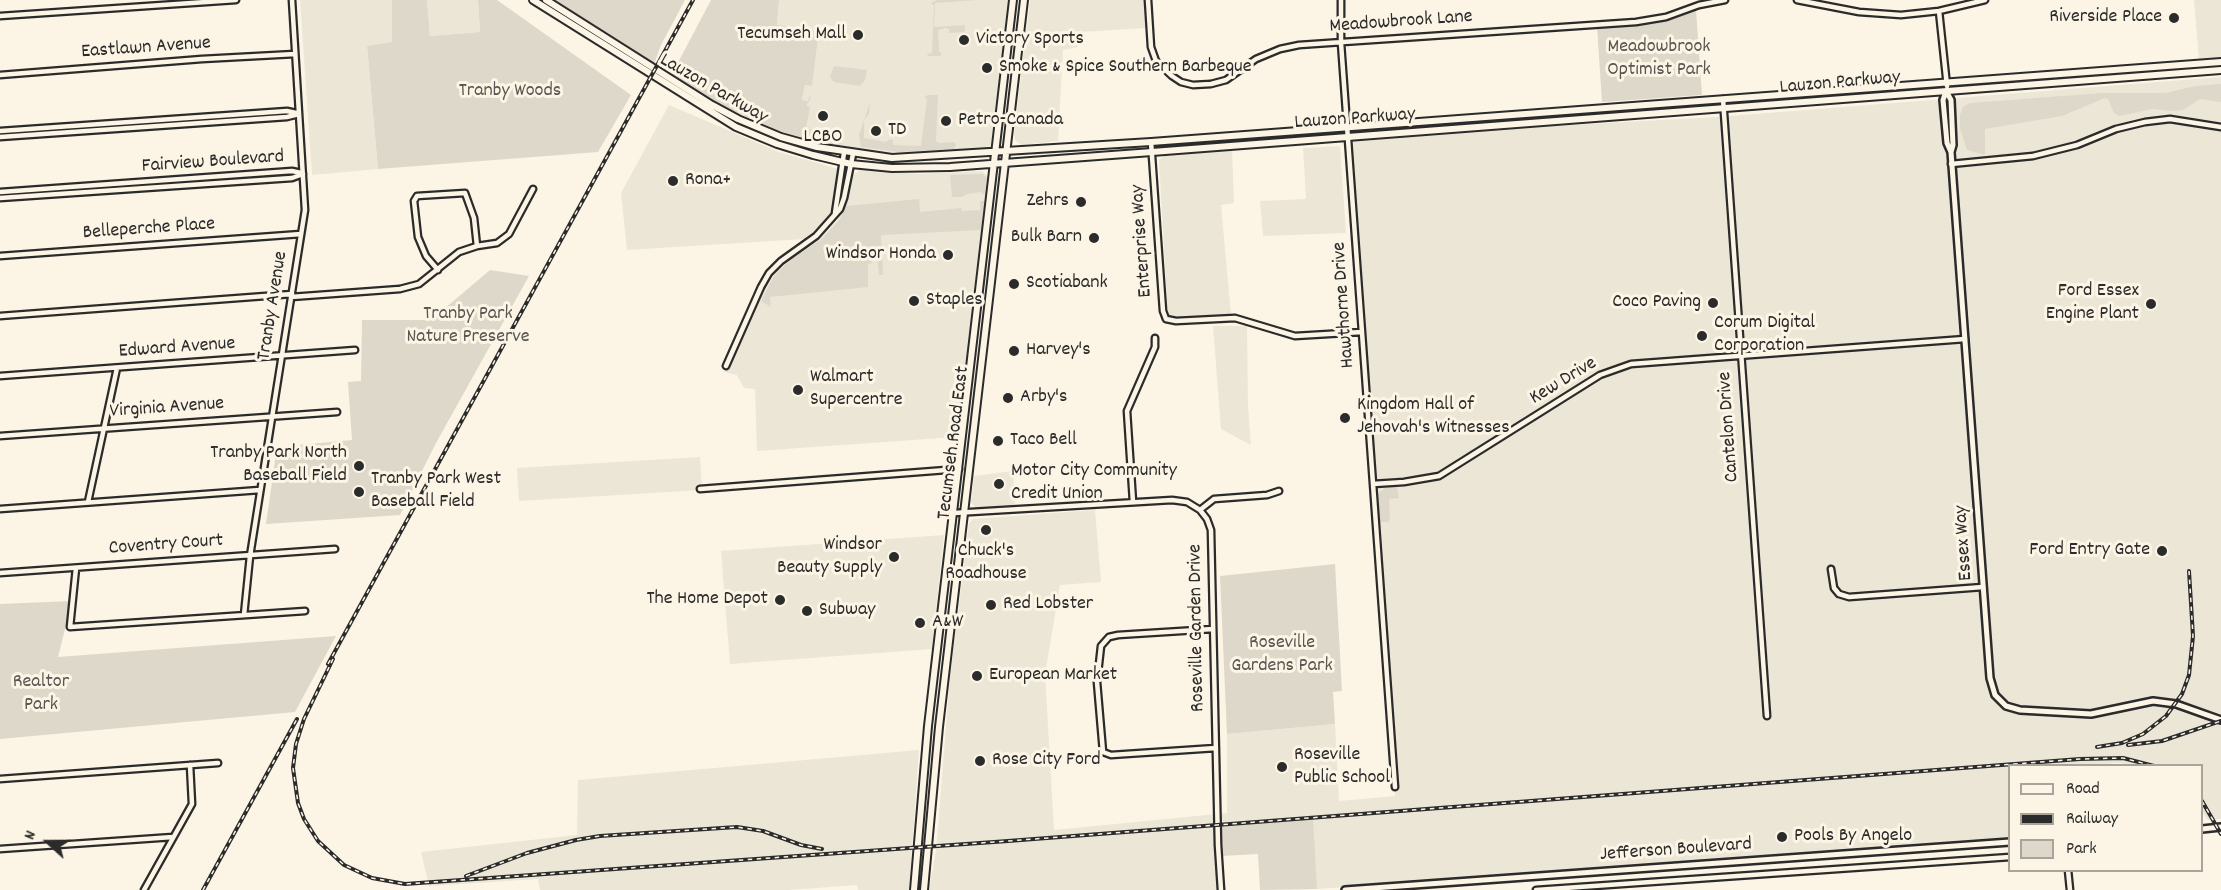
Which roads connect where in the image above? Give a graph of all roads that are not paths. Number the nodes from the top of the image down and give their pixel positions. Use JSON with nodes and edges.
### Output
{"nodes":[{"id":1,"x":236,"y":0,"type":"edge"},
{"id":2,"x":292,"y":0,"type":"edge"},
{"id":3,"x":533,"y":0,"type":"edge"},
{"id":4,"x":546,"y":0,"type":"edge"},
{"id":5,"x":1013,"y":0,"type":"edge"},
{"id":6,"x":1024,"y":0,"type":"edge"},
{"id":7,"x":1148,"y":0,"type":"edge"},
{"id":8,"x":1341,"y":0,"type":"edge"},
{"id":9,"x":1725,"y":0,"type":"edge"},
{"id":10,"x":1797,"y":0,"type":"edge"},
{"id":11,"x":1985,"y":0,"type":"edge"},
{"id":12,"x":1939,"y":11,"type":"junction"},
{"id":13,"x":0,"y":16,"type":"edge"},
{"id":14,"x":1341,"y":43,"type":"junction"},
{"id":15,"x":295,"y":54,"type":"junction"},
{"id":16,"x":2221,"y":62,"type":"edge"},
{"id":17,"x":2221,"y":70,"type":"edge"},
{"id":18,"x":0,"y":75,"type":"edge"},
{"id":19,"x":1947,"y":83,"type":"junction"},
{"id":20,"x":1946,"y":92,"type":"junction"},
{"id":21,"x":1723,"y":99,"type":"junction"},
{"id":22,"x":1723,"y":110,"type":"junction"},
{"id":23,"x":299,"y":114,"type":"junction"},
{"id":24,"x":1347,"y":127,"type":"junction"},
{"id":25,"x":85,"y":128,"type":"junction"},
{"id":26,"x":2221,"y":128,"type":"edge"},
{"id":27,"x":0,"y":131,"type":"edge"},
{"id":28,"x":1348,"y":137,"type":"junction"},
{"id":29,"x":0,"y":138,"type":"edge"},
{"id":30,"x":1151,"y":141,"type":"junction"},
{"id":31,"x":996,"y":152,"type":"junction"},
{"id":32,"x":1007,"y":152,"type":"junction"},
{"id":33,"x":1152,"y":152,"type":"junction"},
{"id":34,"x":844,"y":153,"type":"junction"},
{"id":35,"x":853,"y":154,"type":"junction"},
{"id":36,"x":1005,"y":162,"type":"junction"},
{"id":37,"x":843,"y":163,"type":"junction"},
{"id":38,"x":994,"y":163,"type":"junction"},
{"id":39,"x":851,"y":164,"type":"junction"},
{"id":40,"x":1951,"y":164,"type":"junction"},
{"id":41,"x":303,"y":174,"type":"junction"},
{"id":42,"x":87,"y":189,"type":"junction"},
{"id":43,"x":532,"y":189,"type":"dead end"},
{"id":44,"x":0,"y":192,"type":"edge"},
{"id":45,"x":0,"y":198,"type":"edge"},
{"id":46,"x":835,"y":213,"type":"junction"},
{"id":47,"x":301,"y":234,"type":"junction"},
{"id":48,"x":477,"y":246,"type":"junction"},
{"id":49,"x":0,"y":256,"type":"edge"},
{"id":50,"x":438,"y":270,"type":"junction"},
{"id":51,"x":291,"y":296,"type":"junction"},
{"id":52,"x":0,"y":316,"type":"edge"},
{"id":53,"x":1362,"y":332,"type":"junction"},
{"id":54,"x":1155,"y":338,"type":"dead end"},
{"id":55,"x":1965,"y":339,"type":"junction"},
{"id":56,"x":355,"y":350,"type":"dead end"},
{"id":57,"x":1740,"y":356,"type":"junction"},
{"id":58,"x":282,"y":357,"type":"junction"},
{"id":59,"x":726,"y":366,"type":"dead end"},
{"id":60,"x":117,"y":368,"type":"junction"},
{"id":61,"x":0,"y":376,"type":"edge"},
{"id":62,"x":337,"y":412,"type":"dead end"},
{"id":63,"x":273,"y":416,"type":"junction"},
{"id":64,"x":103,"y":428,"type":"junction"},
{"id":65,"x":0,"y":436,"type":"edge"},
{"id":66,"x":959,"y":470,"type":"junction"},
{"id":67,"x":1373,"y":484,"type":"junction"},
{"id":68,"x":700,"y":489,"type":"dead end"},
{"id":69,"x":260,"y":490,"type":"junction"},
{"id":70,"x":1279,"y":491,"type":"dead end"},
{"id":71,"x":88,"y":502,"type":"junction"},
{"id":72,"x":1133,"y":502,"type":"junction"},
{"id":73,"x":0,"y":509,"type":"edge"},
{"id":74,"x":1200,"y":510,"type":"junction"},
{"id":75,"x":954,"y":513,"type":"junction"},
{"id":76,"x":963,"y":514,"type":"junction"},
{"id":77,"x":335,"y":549,"type":"dead end"},
{"id":78,"x":250,"y":556,"type":"junction"},
{"id":79,"x":76,"y":568,"type":"junction"},
{"id":80,"x":1831,"y":569,"type":"dead end"},
{"id":81,"x":0,"y":573,"type":"edge"},
{"id":82,"x":1983,"y":587,"type":"junction"},
{"id":83,"x":305,"y":611,"type":"dead end"},
{"id":84,"x":244,"y":615,"type":"junction"},
{"id":85,"x":1213,"y":628,"type":"junction"},
{"id":86,"x":1767,"y":716,"type":"dead end"},
{"id":87,"x":2221,"y":720,"type":"edge"},
{"id":88,"x":1216,"y":748,"type":"junction"},
{"id":89,"x":218,"y":763,"type":"dead end"},
{"id":90,"x":190,"y":765,"type":"junction"},
{"id":91,"x":0,"y":779,"type":"edge"},
{"id":92,"x":1395,"y":787,"type":"dead end"},
{"id":93,"x":2221,"y":827,"type":"edge"},
{"id":94,"x":2203,"y":829,"type":"edge"},
{"id":95,"x":172,"y":837,"type":"junction"},
{"id":96,"x":2008,"y":842,"type":"edge"},
{"id":97,"x":0,"y":849,"type":"edge"},
{"id":98,"x":1891,"y":851,"type":"junction"},
{"id":99,"x":2008,"y":857,"type":"edge"},
{"id":100,"x":1719,"y":863,"type":"junction"},
{"id":101,"x":1892,"y":865,"type":"junction"},
{"id":102,"x":2068,"y":872,"type":"edge"},
{"id":103,"x":1537,"y":876,"type":"junction"},
{"id":104,"x":1719,"y":877,"type":"junction"},
{"id":105,"x":1362,"y":889,"type":"edge"},
{"id":106,"x":144,"y":890,"type":"edge"},
{"id":107,"x":915,"y":890,"type":"edge"},
{"id":108,"x":924,"y":890,"type":"edge"},
{"id":109,"x":1221,"y":890,"type":"edge"},
{"id":110,"x":1345,"y":890,"type":"edge"},
{"id":111,"x":1537,"y":890,"type":"edge"},
{"id":112,"x":2070,"y":890,"type":"edge"}],
"edges":[{"from":1,"to":13,"type":"street"},
{"from":2,"to":15,"type":"street","name":"Tranby Avenue"},
{"from":3,"to":37,"type":"main road","name":"Lauzon Parkway"},
{"from":4,"to":34,"type":"main road","name":"Lauzon Parkway"},
{"from":5,"to":31,"type":"main road","name":"Tecumseh Road East"},
{"from":6,"to":32,"type":"main road","name":"Tecumseh Road East"},
{"from":7,"to":14,"type":"street","name":"Meadowbrook Lane"},
{"from":8,"to":14,"type":"street","name":"Hawthorne Drive"},
{"from":9,"to":14,"type":"street","name":"Meadowbrook Lane"},
{"from":10,"to":12,"type":"street"},
{"from":11,"to":12,"type":"street"},
{"from":12,"to":19,"type":"street","name":"Essex Way"},
{"from":14,"to":24,"type":"street","name":"Hawthorne Drive"},
{"from":15,"to":18,"type":"street","name":"Eastlawn Avenue"},
{"from":15,"to":23,"type":"street","name":"Tranby Avenue"},
{"from":16,"to":19,"type":"main road","name":"Lauzon Parkway"},
{"from":17,"to":20,"type":"main road","name":"Lauzon Parkway"},
{"from":19,"to":20,"type":"street","name":"Essex Way"},
{"from":19,"to":21,"type":"main road","name":"Lauzon Parkway"},
{"from":20,"to":22,"type":"main road","name":"Lauzon Parkway"},
{"from":20,"to":40,"type":"street","name":"Essex Way"},
{"from":21,"to":22,"type":"street","name":"Cantelon Drive"},
{"from":21,"to":24,"type":"main road","name":"Lauzon Parkway"},
{"from":22,"to":28,"type":"main road","name":"Lauzon Parkway"},
{"from":22,"to":57,"type":"street","name":"Cantelon Drive"},
{"from":23,"to":25,"type":"street"},
{"from":23,"to":41,"type":"street","name":"Tranby Avenue"},
{"from":24,"to":28,"type":"street","name":"Hawthorne Drive"},
{"from":24,"to":30,"type":"main road","name":"Lauzon Parkway"},
{"from":25,"to":27,"type":"street"},
{"from":25,"to":29,"type":"street"},
{"from":26,"to":40,"type":"street"},
{"from":28,"to":33,"type":"main road","name":"Lauzon Parkway"},
{"from":28,"to":53,"type":"street","name":"Hawthorne Drive"},
{"from":30,"to":32,"type":"main road","name":"Lauzon Parkway"},
{"from":30,"to":33,"type":"street","name":"Enterprise Way"},
{"from":31,"to":32,"type":"main road","name":"Lauzon Parkway"},
{"from":31,"to":35,"type":"main road","name":"Lauzon Parkway"},
{"from":31,"to":38,"type":"main road","name":"Tecumseh Road East"},
{"from":32,"to":36,"type":"main road","name":"Tecumseh Road East"},
{"from":33,"to":36,"type":"main road","name":"Lauzon Parkway"},
{"from":33,"to":53,"type":"street","name":"Enterprise Way"},
{"from":34,"to":35,"type":"main road","name":"Lauzon Parkway"},
{"from":34,"to":37,"type":"street"},
{"from":35,"to":39,"type":"street"},
{"from":36,"to":38,"type":"main road","name":"Lauzon Parkway"},
{"from":36,"to":76,"type":"main road","name":"Tecumseh Road East"},
{"from":37,"to":39,"type":"main road","name":"Lauzon Parkway"},
{"from":37,"to":46,"type":"street"},
{"from":38,"to":39,"type":"main road","name":"Lauzon Parkway"},
{"from":38,"to":66,"type":"main road","name":"Tecumseh Road East"},
{"from":39,"to":46,"type":"street"},
{"from":40,"to":55,"type":"street","name":"Essex Way"},
{"from":41,"to":42,"type":"street","name":"Fairview Boulevard"},
{"from":41,"to":47,"type":"street","name":"Tranby Avenue"},
{"from":42,"to":44,"type":"street","name":"Fairview Boulevard"},
{"from":42,"to":45,"type":"street","name":"Fairview Boulevard"},
{"from":43,"to":48,"type":"street"},
{"from":46,"to":59,"type":"street"},
{"from":47,"to":49,"type":"street","name":"Belleperche Place"},
{"from":47,"to":51,"type":"street","name":"Tranby Avenue"},
{"from":48,"to":50,"type":"street"},
{"from":48,"to":50,"type":"street"},
{"from":50,"to":51,"type":"street"},
{"from":51,"to":52,"type":"street"},
{"from":51,"to":58,"type":"street","name":"Tranby Avenue"},
{"from":53,"to":67,"type":"street","name":"Hawthorne Drive"},
{"from":54,"to":72,"type":"street"},
{"from":55,"to":57,"type":"street","name":"Kew Drive"},
{"from":55,"to":82,"type":"street","name":"Essex Way"},
{"from":56,"to":58,"type":"street","name":"Edward Avenue"},
{"from":57,"to":67,"type":"street","name":"Kew Drive"},
{"from":57,"to":86,"type":"street","name":"Cantelon Drive"},
{"from":58,"to":60,"type":"street","name":"Edward Avenue"},
{"from":58,"to":63,"type":"street","name":"Tranby Avenue"},
{"from":60,"to":61,"type":"street","name":"Edward Avenue"},
{"from":60,"to":64,"type":"street"},
{"from":62,"to":63,"type":"street","name":"Virginia Avenue"},
{"from":63,"to":64,"type":"street","name":"Virginia Avenue"},
{"from":63,"to":69,"type":"street","name":"Tranby Avenue"},
{"from":64,"to":65,"type":"street","name":"Virginia Avenue"},
{"from":64,"to":71,"type":"street"},
{"from":66,"to":68,"type":"street"},
{"from":66,"to":75,"type":"main road","name":"Tecumseh Road East"},
{"from":67,"to":92,"type":"street","name":"Hawthorne Drive"},
{"from":69,"to":71,"type":"street"},
{"from":69,"to":78,"type":"street","name":"Tranby Avenue"},
{"from":70,"to":74,"type":"street"},
{"from":71,"to":73,"type":"street"},
{"from":72,"to":74,"type":"street"},
{"from":72,"to":76,"type":"street"},
{"from":74,"to":85,"type":"street","name":"Roseville Garden Drive"},
{"from":75,"to":76,"type":"street"},
{"from":75,"to":107,"type":"main road","name":"Tecumseh Road East"},
{"from":76,"to":108,"type":"main road","name":"Tecumseh Road East"},
{"from":77,"to":78,"type":"street","name":"Coventry Court"},
{"from":78,"to":79,"type":"street","name":"Coventry Court"},
{"from":78,"to":84,"type":"street","name":"Tranby Avenue"},
{"from":79,"to":81,"type":"street","name":"Coventry Court"},
{"from":79,"to":84,"type":"street"},
{"from":80,"to":82,"type":"street"},
{"from":82,"to":87,"type":"street","name":"Essex Way"},
{"from":83,"to":84,"type":"street"},
{"from":85,"to":88,"type":"street","name":"Roseville Garden Drive"},
{"from":85,"to":88,"type":"street"},
{"from":88,"to":109,"type":"street","name":"Roseville Garden Drive"},
{"from":89,"to":90,"type":"street"},
{"from":90,"to":91,"type":"street"},
{"from":90,"to":95,"type":"street"},
{"from":93,"to":94,"type":"street"},
{"from":95,"to":97,"type":"street"},
{"from":95,"to":106,"type":"street"},
{"from":96,"to":98,"type":"street","name":"Jefferson Boulevard"},
{"from":98,"to":100,"type":"street","name":"Jefferson Boulevard"},
{"from":98,"to":101,"type":"street"},
{"from":99,"to":101,"type":"street"},
{"from":100,"to":103,"type":"street","name":"Jefferson Boulevard"},
{"from":100,"to":104,"type":"street"},
{"from":101,"to":104,"type":"street"},
{"from":102,"to":112,"type":"street"},
{"from":103,"to":105,"type":"street","name":"Jefferson Boulevard"},
{"from":103,"to":111,"type":"street"},
{"from":104,"to":111,"type":"street"},
{"from":105,"to":110,"type":"street","name":"Jefferson Boulevard"}]}
